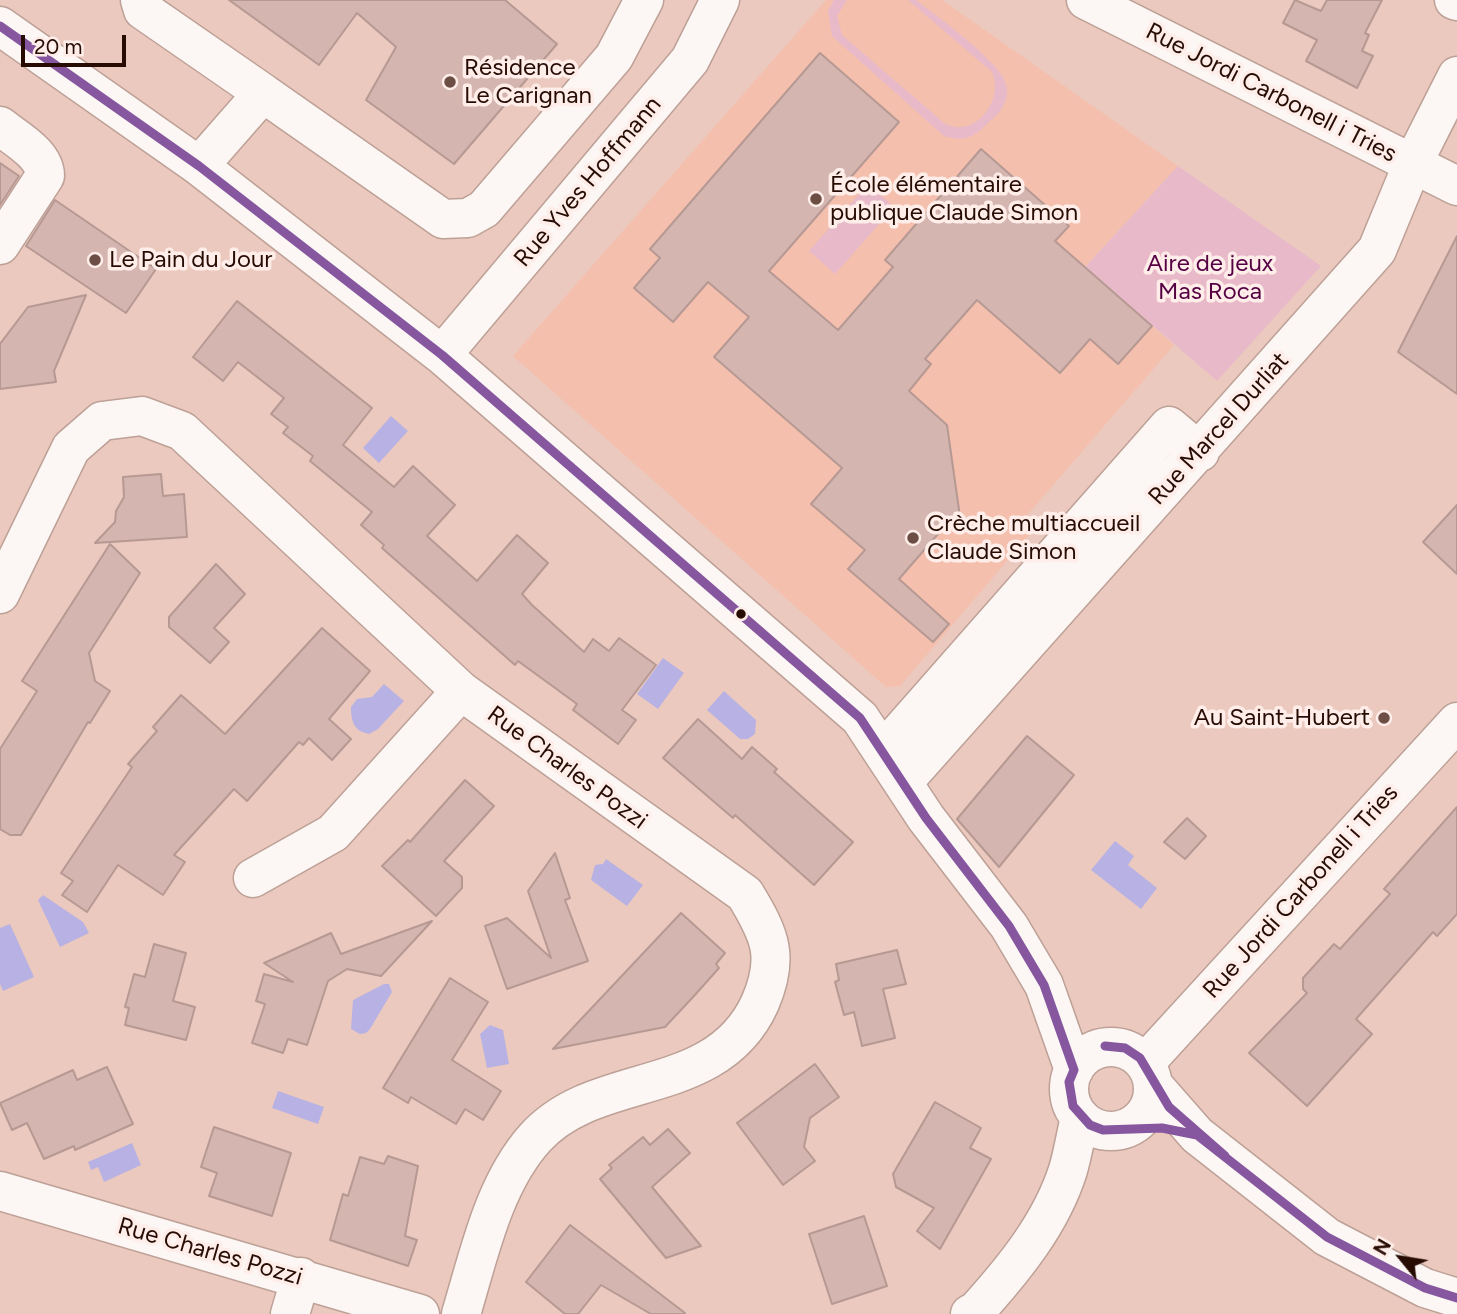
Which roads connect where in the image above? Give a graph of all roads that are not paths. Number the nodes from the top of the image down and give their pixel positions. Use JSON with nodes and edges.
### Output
{"nodes":[{"id":1,"x":16,"y":0,"type":"edge"},
{"id":2,"x":141,"y":0,"type":"edge"},
{"id":3,"x":644,"y":0,"type":"edge"},
{"id":4,"x":720,"y":0,"type":"edge"},
{"id":5,"x":1086,"y":0,"type":"edge"},
{"id":6,"x":0,"y":24,"type":"edge"},
{"id":7,"x":1457,"y":76,"type":"edge"},
{"id":8,"x":263,"y":93,"type":"junction"},
{"id":9,"x":0,"y":127,"type":"edge"},
{"id":10,"x":1413,"y":163,"type":"junction"},
{"id":11,"x":199,"y":166,"type":"junction"},
{"id":12,"x":1457,"y":186,"type":"edge"},
{"id":13,"x":0,"y":245,"type":"edge"},
{"id":14,"x":442,"y":355,"type":"junction"},
{"id":15,"x":0,"y":594,"type":"edge"},
{"id":16,"x":461,"y":691,"type":"junction"},
{"id":17,"x":1457,"y":722,"type":"edge"},
{"id":18,"x":894,"y":766,"type":"junction"},
{"id":19,"x":253,"y":878,"type":"dead end"},
{"id":20,"x":1044,"y":985,"type":"junction"},
{"id":21,"x":1105,"y":1046,"type":"junction"},
{"id":22,"x":1074,"y":1070,"type":"junction"},
{"id":23,"x":1150,"y":1074,"type":"junction"},
{"id":24,"x":1080,"y":1117,"type":"junction"},
{"id":25,"x":1123,"y":1129,"type":"junction"},
{"id":26,"x":1197,"y":1135,"type":"junction"},
{"id":27,"x":1068,"y":1171,"type":"junction"},
{"id":28,"x":0,"y":1191,"type":"edge"},
{"id":29,"x":301,"y":1277,"type":"junction"},
{"id":30,"x":1457,"y":1298,"type":"edge"},
{"id":31,"x":974,"y":1313,"type":"edge"},
{"id":32,"x":290,"y":1314,"type":"edge"},
{"id":33,"x":420,"y":1314,"type":"edge"},
{"id":34,"x":461,"y":1314,"type":"edge"}],
"edges":[{"from":1,"to":6,"type":"street"},
{"from":2,"to":8,"type":"street"},
{"from":3,"to":8,"type":"street"},
{"from":4,"to":14,"type":"street","name":"Rue Yves Hoffmann"},
{"from":5,"to":10,"type":"street","name":"Rue Jordi Carbonell i Tries"},
{"from":6,"to":11,"type":"street"},
{"from":7,"to":10,"type":"street","name":"Rue Marcel Durliat"},
{"from":8,"to":11,"type":"street"},
{"from":9,"to":13,"type":"street"},
{"from":10,"to":12,"type":"street","name":"Rue Jordi Carbonell i Tries"},
{"from":10,"to":18,"type":"street","name":"Rue Marcel Durliat"},
{"from":11,"to":14,"type":"street"},
{"from":14,"to":18,"type":"street"},
{"from":15,"to":16,"type":"street","name":"Rue Charles Pozzi"},
{"from":16,"to":19,"type":"street"},
{"from":16,"to":34,"type":"street","name":"Rue Charles Pozzi"},
{"from":17,"to":23,"type":"street","name":"Rue Jordi Carbonell i Tries"},
{"from":18,"to":20,"type":"street"},
{"from":20,"to":21,"type":"street"},
{"from":20,"to":22,"type":"street"},
{"from":21,"to":22,"type":"street"},
{"from":21,"to":23,"type":"street"},
{"from":22,"to":24,"type":"street"},
{"from":23,"to":25,"type":"street"},
{"from":23,"to":26,"type":"street"},
{"from":24,"to":25,"type":"street"},
{"from":24,"to":27,"type":"street"},
{"from":25,"to":26,"type":"street"},
{"from":25,"to":27,"type":"street"},
{"from":26,"to":30,"type":"street"},
{"from":27,"to":31,"type":"street"},
{"from":28,"to":29,"type":"street","name":"Rue Charles Pozzi"},
{"from":29,"to":32,"type":"street"},
{"from":29,"to":33,"type":"street","name":"Rue Charles Pozzi"}]}
